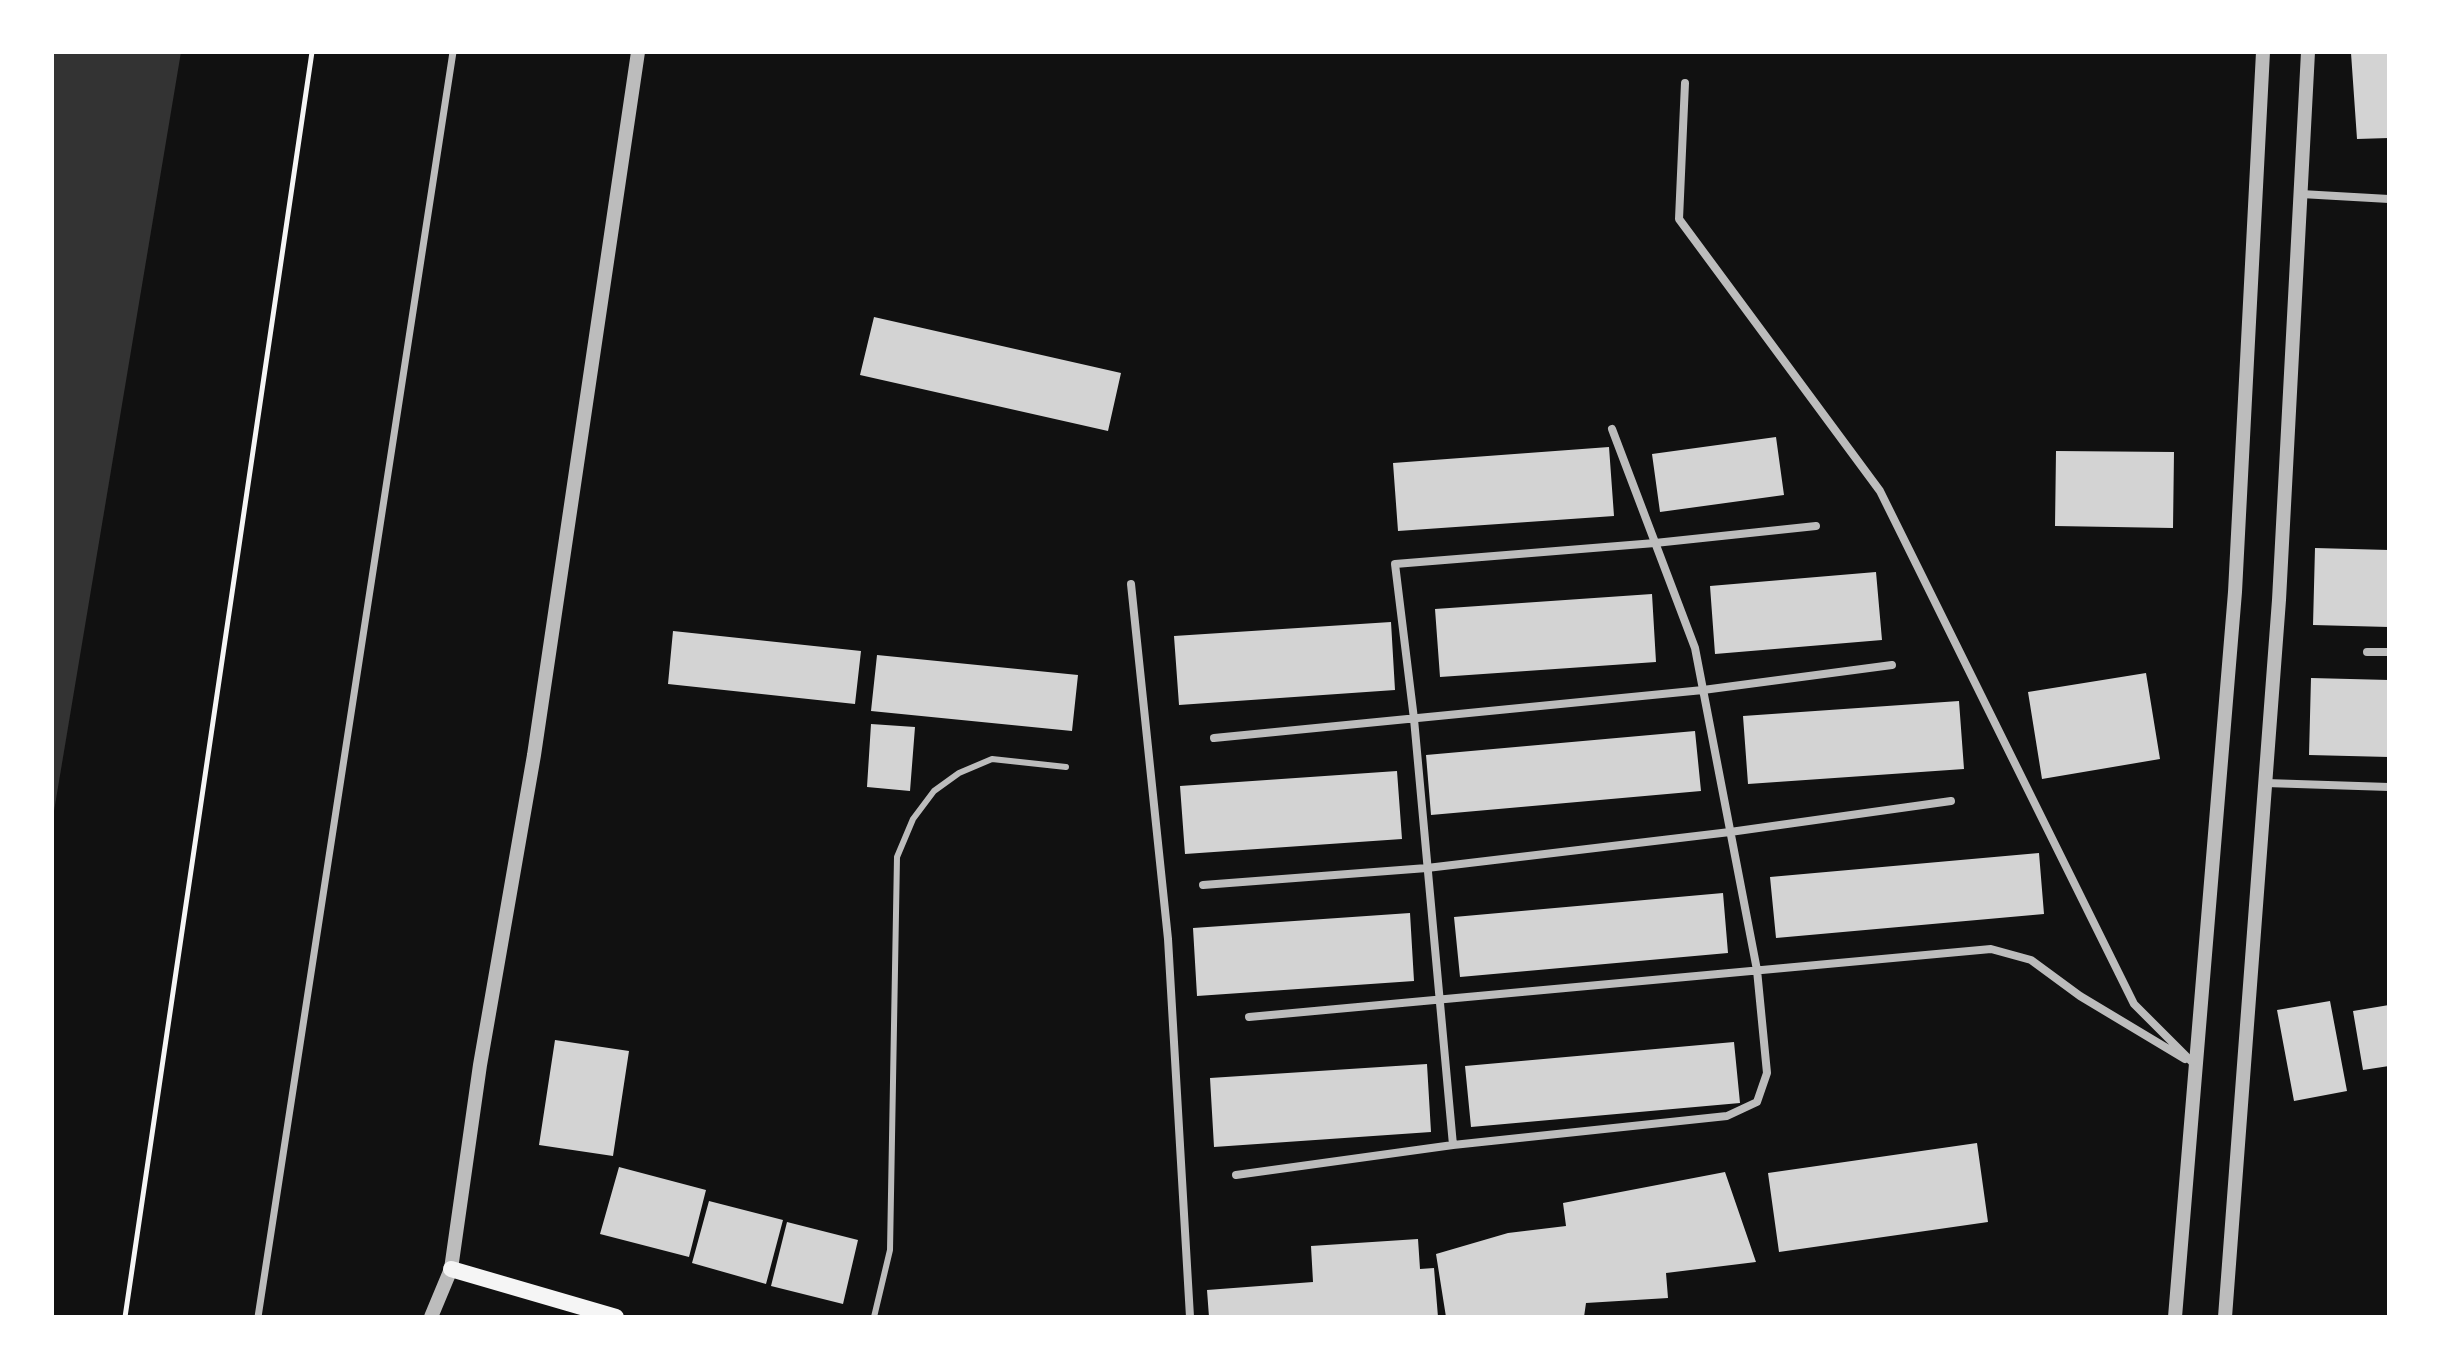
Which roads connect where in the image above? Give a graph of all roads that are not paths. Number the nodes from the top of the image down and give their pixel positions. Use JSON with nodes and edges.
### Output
{"nodes":[{"id":1,"x":453,"y":52,"type":"edge"},
{"id":2,"x":638,"y":52,"type":"edge"},
{"id":3,"x":2263,"y":52,"type":"edge"},
{"id":4,"x":2308,"y":52,"type":"edge"},
{"id":5,"x":1685,"y":83,"type":"dead end"},
{"id":6,"x":2301,"y":194,"type":"junction"},
{"id":7,"x":2389,"y":199,"type":"edge"},
{"id":8,"x":1612,"y":429,"type":"dead end"},
{"id":9,"x":1816,"y":526,"type":"dead end"},
{"id":10,"x":1655,"y":543,"type":"junction"},
{"id":11,"x":1131,"y":584,"type":"dead end"},
{"id":12,"x":2367,"y":652,"type":"dead end"},
{"id":13,"x":2389,"y":652,"type":"edge"},
{"id":14,"x":1892,"y":665,"type":"dead end"},
{"id":15,"x":1703,"y":690,"type":"junction"},
{"id":16,"x":1414,"y":719,"type":"junction"},
{"id":17,"x":1214,"y":738,"type":"dead end"},
{"id":18,"x":1066,"y":767,"type":"dead end"},
{"id":19,"x":2266,"y":783,"type":"junction"},
{"id":20,"x":2389,"y":787,"type":"edge"},
{"id":21,"x":1951,"y":801,"type":"dead end"},
{"id":22,"x":1730,"y":832,"type":"junction"},
{"id":23,"x":1427,"y":868,"type":"junction"},
{"id":24,"x":1203,"y":885,"type":"dead end"},
{"id":25,"x":1757,"y":970,"type":"junction"},
{"id":26,"x":1438,"y":1000,"type":"junction"},
{"id":27,"x":1249,"y":1017,"type":"dead end"},
{"id":28,"x":2196,"y":1066,"type":"junction"},
{"id":29,"x":1453,"y":1145,"type":"junction"},
{"id":30,"x":1236,"y":1175,"type":"dead end"},
{"id":31,"x":451,"y":1269,"type":"junction"},
{"id":32,"x":258,"y":1317,"type":"edge"},
{"id":33,"x":431,"y":1317,"type":"edge"},
{"id":34,"x":616,"y":1317,"type":"edge"},
{"id":35,"x":874,"y":1317,"type":"edge"},
{"id":36,"x":1190,"y":1317,"type":"edge"},
{"id":37,"x":2175,"y":1317,"type":"edge"},
{"id":38,"x":2225,"y":1317,"type":"edge"}],
"edges":[{"from":1,"to":32,"type":"street"},
{"from":2,"to":31,"type":"street"},
{"from":3,"to":28,"type":"street"},
{"from":4,"to":6,"type":"street"},
{"from":5,"to":28,"type":"street"},
{"from":6,"to":7,"type":"street"},
{"from":6,"to":19,"type":"street"},
{"from":8,"to":10,"type":"street"},
{"from":9,"to":10,"type":"street"},
{"from":10,"to":15,"type":"street"},
{"from":10,"to":16,"type":"street"},
{"from":11,"to":36,"type":"street"},
{"from":12,"to":13,"type":"street"},
{"from":14,"to":15,"type":"street"},
{"from":15,"to":16,"type":"street"},
{"from":15,"to":22,"type":"street"},
{"from":16,"to":17,"type":"street"},
{"from":16,"to":23,"type":"street"},
{"from":18,"to":35,"type":"lane"},
{"from":19,"to":20,"type":"street"},
{"from":19,"to":38,"type":"street"},
{"from":21,"to":22,"type":"street"},
{"from":22,"to":23,"type":"street"},
{"from":22,"to":25,"type":"street"},
{"from":23,"to":24,"type":"street"},
{"from":23,"to":26,"type":"street"},
{"from":25,"to":26,"type":"street"},
{"from":25,"to":28,"type":"street"},
{"from":25,"to":29,"type":"street"},
{"from":26,"to":27,"type":"street"},
{"from":26,"to":29,"type":"street"},
{"from":28,"to":37,"type":"street"},
{"from":29,"to":30,"type":"street"},
{"from":31,"to":33,"type":"street"},
{"from":31,"to":34,"type":"main road"}]}
